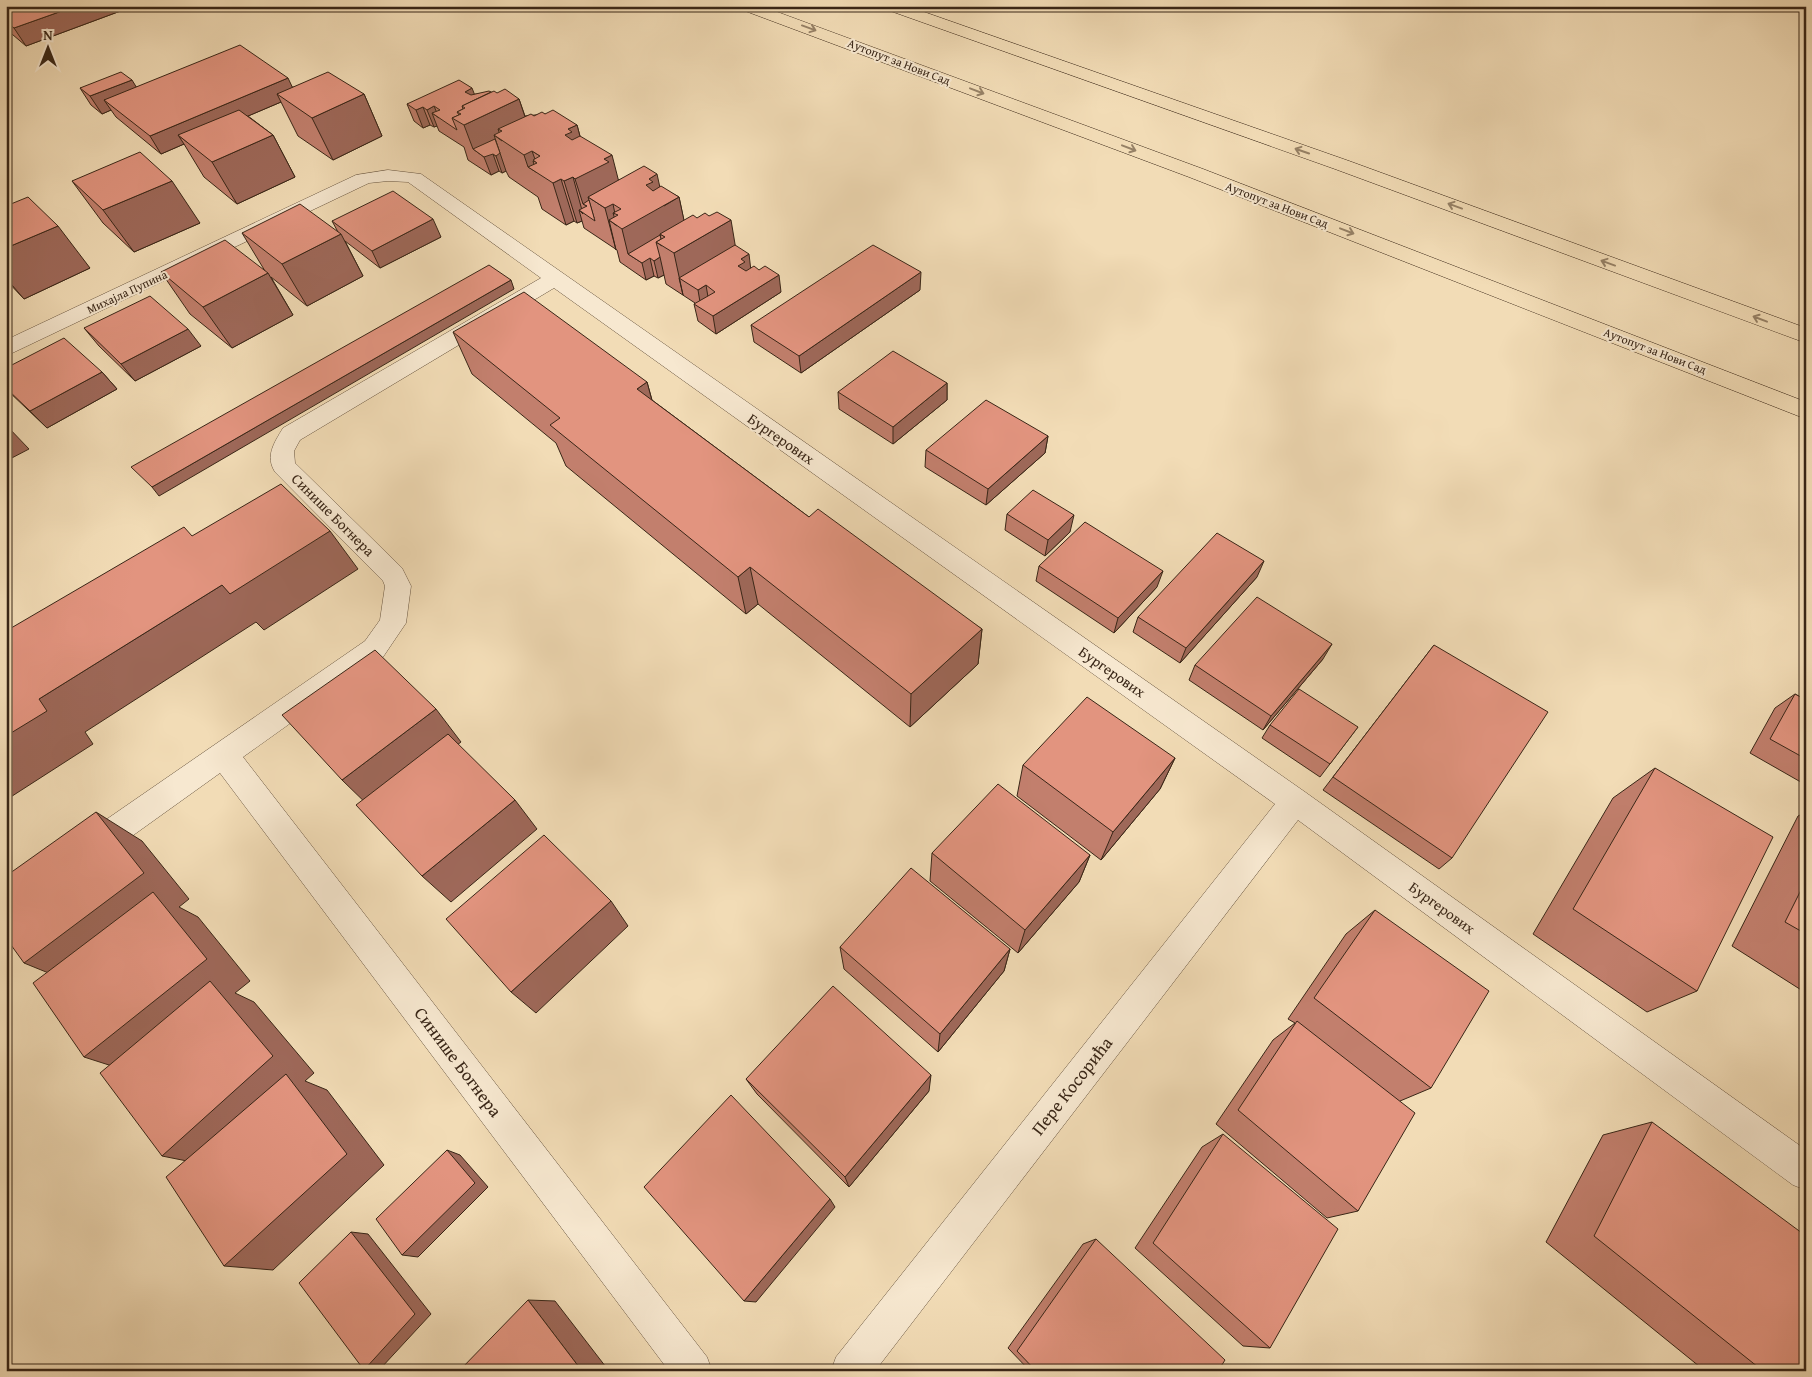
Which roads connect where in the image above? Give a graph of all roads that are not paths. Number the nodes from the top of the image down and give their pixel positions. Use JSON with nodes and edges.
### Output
{"nodes":[{"id":1,"x":746,"y":6,"type":"edge"},
{"id":2,"x":891,"y":6,"type":"edge"},
{"id":3,"x":414,"y":178,"type":"joint"},
{"id":4,"x":555,"y":279,"type":"junction"},
{"id":5,"x":1806,"y":336,"type":"edge"},
{"id":6,"x":6,"y":349,"type":"edge"},
{"id":7,"x":1806,"y":410,"type":"edge"},
{"id":8,"x":223,"y":754,"type":"junction"},
{"id":9,"x":1295,"y":800,"type":"junction"},
{"id":10,"x":70,"y":862,"type":"edge"},
{"id":11,"x":1806,"y":1172,"type":"edge"},
{"id":12,"x":694,"y":1371,"type":"edge"},
{"id":13,"x":850,"y":1371,"type":"edge"}],
"edges":[{"from":1,"to":7,"type":"main road","name":"Аутопут за Нови Сад","one_way":true},
{"from":5,"to":2,"type":"main road","one_way":true},
{"from":3,"to":4,"type":"street","name":"Бургерових"},
{"from":3,"to":6,"type":"street","name":"Михајла Пупина"},
{"from":4,"to":8,"type":"street","name":"Синише Богнера"},
{"from":4,"to":9,"type":"street","name":"Бургерових"},
{"from":8,"to":10,"type":"street","name":"Синише Богнера"},
{"from":8,"to":12,"type":"street","name":"Синише Богнера"},
{"from":9,"to":11,"type":"street","name":"Бургерових"},
{"from":9,"to":13,"type":"street","name":"Пере Косорића"}]}
